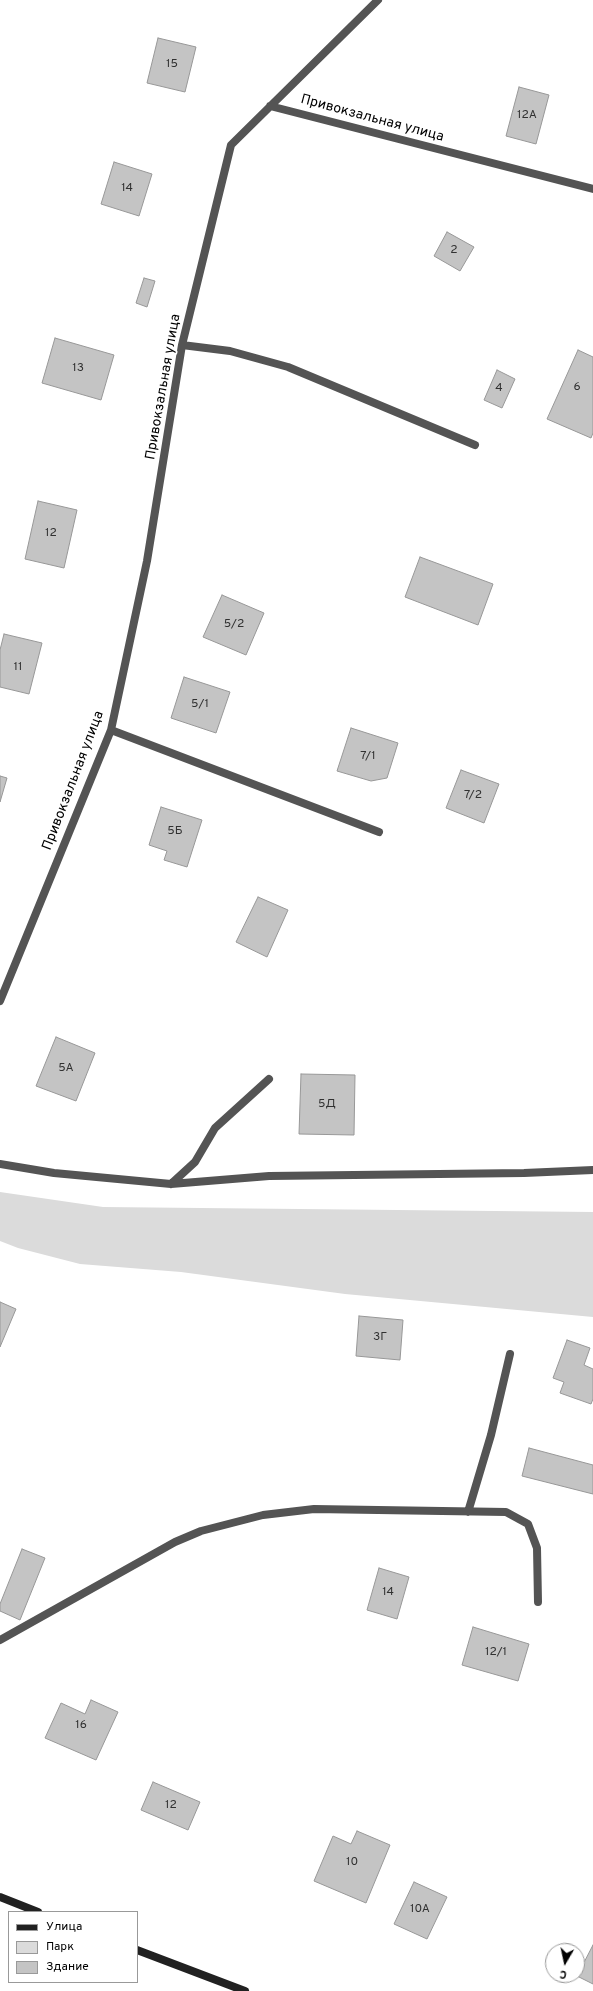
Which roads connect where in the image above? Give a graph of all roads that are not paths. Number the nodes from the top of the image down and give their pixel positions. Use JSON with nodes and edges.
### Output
{"nodes":[{"id":1,"x":378,"y":0,"type":"edge"},
{"id":2,"x":270,"y":106,"type":"junction"},
{"id":3,"x":593,"y":189,"type":"edge"},
{"id":4,"x":182,"y":345,"type":"junction"},
{"id":5,"x":475,"y":445,"type":"dead end"},
{"id":6,"x":111,"y":730,"type":"junction"},
{"id":7,"x":379,"y":832,"type":"dead end"},
{"id":8,"x":0,"y":1001,"type":"edge"},
{"id":9,"x":269,"y":1078,"type":"dead end"},
{"id":10,"x":0,"y":1164,"type":"edge"},
{"id":11,"x":593,"y":1170,"type":"edge"},
{"id":12,"x":171,"y":1184,"type":"junction"},
{"id":13,"x":510,"y":1354,"type":"dead end"},
{"id":14,"x":468,"y":1512,"type":"junction"},
{"id":15,"x":538,"y":1602,"type":"dead end"},
{"id":16,"x":0,"y":1640,"type":"edge"},
{"id":17,"x":0,"y":1897,"type":"edge"},
{"id":18,"x":35,"y":1911,"type":"edge"},
{"id":19,"x":138,"y":1950,"type":"edge"},
{"id":20,"x":245,"y":1991,"type":"edge"}],
"edges":[{"from":1,"to":2,"type":"lane"},
{"from":2,"to":3,"type":"lane","name":"Привокзальная улица"},
{"from":2,"to":4,"type":"lane","name":"Привокзальная улица"},
{"from":4,"to":5,"type":"lane"},
{"from":4,"to":6,"type":"lane","name":"Привокзальная улица"},
{"from":6,"to":7,"type":"lane"},
{"from":6,"to":8,"type":"lane","name":"Привокзальная улица"},
{"from":9,"to":12,"type":"lane"},
{"from":10,"to":12,"type":"lane"},
{"from":11,"to":12,"type":"lane"},
{"from":13,"to":14,"type":"lane"},
{"from":14,"to":15,"type":"lane"},
{"from":14,"to":16,"type":"lane"},
{"from":17,"to":18,"type":"street"},
{"from":19,"to":20,"type":"street"}]}
